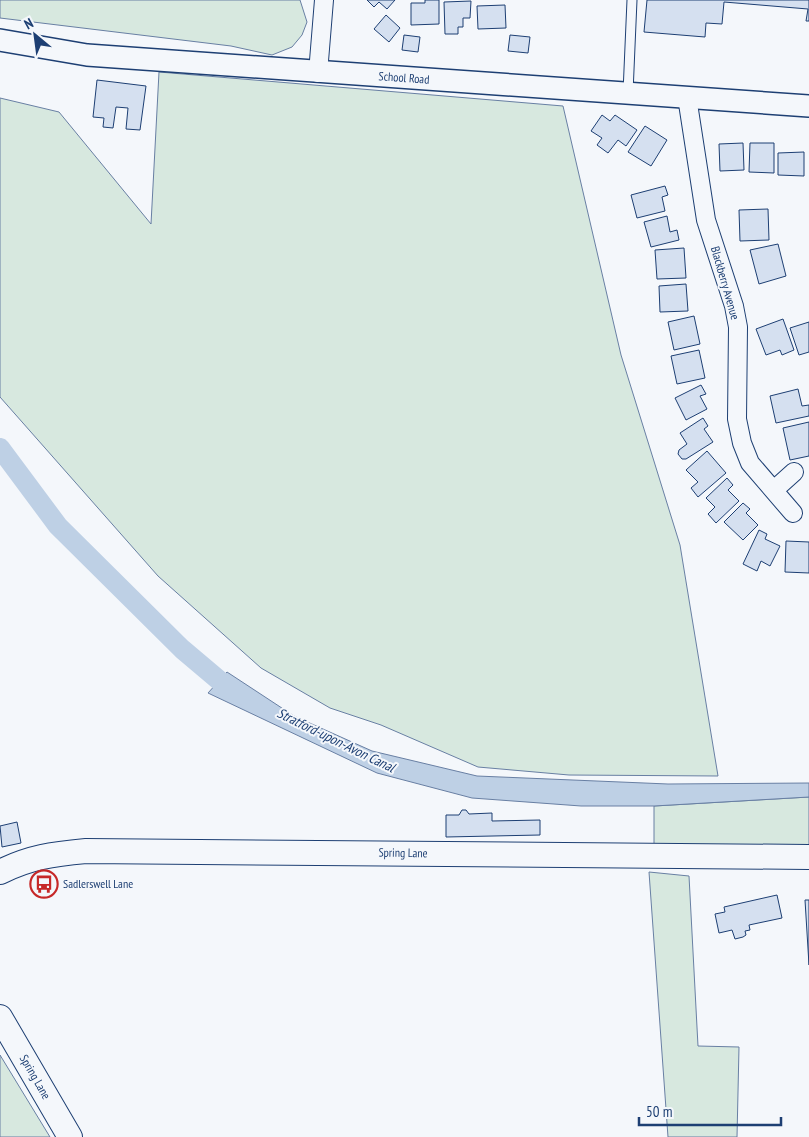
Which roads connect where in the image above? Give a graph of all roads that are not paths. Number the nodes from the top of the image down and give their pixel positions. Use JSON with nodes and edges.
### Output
{"nodes":[{"id":1,"x":324,"y":0,"type":"edge"},
{"id":2,"x":632,"y":0,"type":"edge"},
{"id":3,"x":0,"y":40,"type":"edge"},
{"id":4,"x":318,"y":73,"type":"junction"},
{"id":5,"x":628,"y":93,"type":"junction"},
{"id":6,"x":688,"y":97,"type":"junction"},
{"id":7,"x":809,"y":106,"type":"edge"},
{"id":8,"x":794,"y":472,"type":"dead end"},
{"id":9,"x":774,"y":490,"type":"junction"},
{"id":10,"x":793,"y":513,"type":"dead end"},
{"id":11,"x":809,"y":857,"type":"edge"},
{"id":12,"x":0,"y":872,"type":"edge"},
{"id":13,"x":0,"y":1017,"type":"edge"},
{"id":14,"x":70,"y":1137,"type":"edge"}],
"edges":[{"from":1,"to":4,"type":"street"},
{"from":2,"to":5,"type":"lane"},
{"from":3,"to":4,"type":"street","name":"School Road"},
{"from":4,"to":5,"type":"street","name":"School Road"},
{"from":5,"to":6,"type":"street","name":"School Road"},
{"from":6,"to":7,"type":"street","name":"School Road"},
{"from":6,"to":9,"type":"street","name":"Blackberry Avenue"},
{"from":8,"to":9,"type":"street"},
{"from":9,"to":10,"type":"street","name":"Blackberry Avenue"},
{"from":11,"to":12,"type":"main road","name":"Spring Lane"},
{"from":13,"to":14,"type":"main road","name":"Spring Lane"}]}
